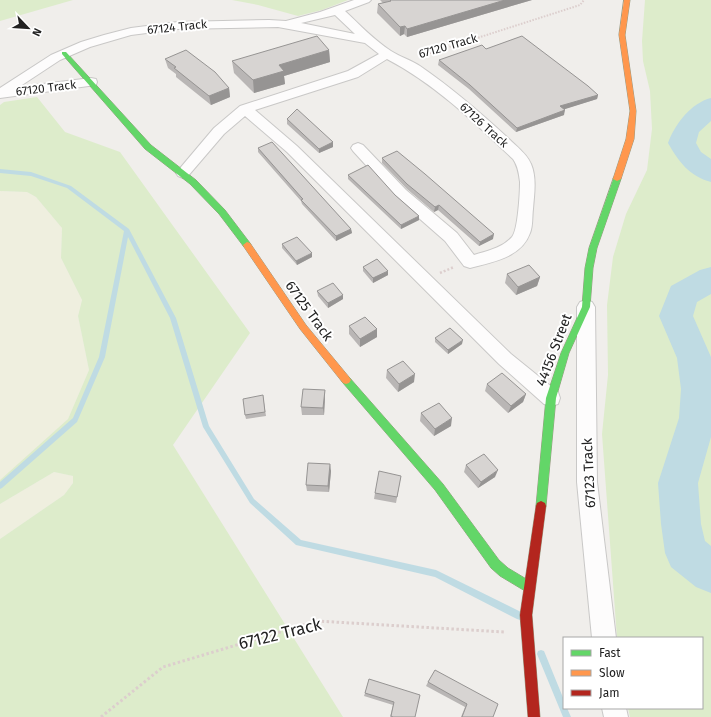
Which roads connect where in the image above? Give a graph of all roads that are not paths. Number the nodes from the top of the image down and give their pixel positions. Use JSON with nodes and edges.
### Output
{"nodes":[{"id":1,"x":365,"y":0,"type":"edge"},
{"id":2,"x":627,"y":0,"type":"edge"},
{"id":3,"x":337,"y":10,"type":"junction"},
{"id":4,"x":280,"y":23,"type":"junction"},
{"id":5,"x":368,"y":40,"type":"junction"},
{"id":6,"x":64,"y":53,"type":"junction"},
{"id":7,"x":387,"y":54,"type":"junction"},
{"id":8,"x":91,"y":82,"type":"junction"},
{"id":9,"x":0,"y":94,"type":"edge"},
{"id":10,"x":245,"y":109,"type":"junction"},
{"id":11,"x":358,"y":148,"type":"dead end"},
{"id":12,"x":183,"y":173,"type":"junction"},
{"id":13,"x":586,"y":307,"type":"junction"},
{"id":14,"x":551,"y":398,"type":"junction"},
{"id":15,"x":529,"y":587,"type":"junction"},
{"id":16,"x":604,"y":637,"type":"edge"},
{"id":17,"x":534,"y":717,"type":"edge"}],
"edges":[{"from":1,"to":3,"type":"street"},
{"from":2,"to":13,"type":"street","name":"44156 Street"},
{"from":3,"to":4,"type":"street"},
{"from":3,"to":5,"type":"street","name":"67126 Track"},
{"from":4,"to":5,"type":"street","name":"67124 Track"},
{"from":4,"to":6,"type":"street","name":"67124 Track"},
{"from":5,"to":7,"type":"street","name":"67126 Track"},
{"from":6,"to":8,"type":"street","name":"67125 Track"},
{"from":6,"to":9,"type":"street","name":"67124 Track"},
{"from":7,"to":10,"type":"street"},
{"from":7,"to":11,"type":"street","name":"67126 Track"},
{"from":8,"to":9,"type":"street","name":"67120 Track"},
{"from":8,"to":12,"type":"street","name":"67125 Track"},
{"from":10,"to":12,"type":"street"},
{"from":10,"to":14,"type":"street"},
{"from":12,"to":15,"type":"street","name":"67125 Track"},
{"from":13,"to":14,"type":"street","name":"44156 Street"},
{"from":13,"to":16,"type":"street","name":"67123 Track"},
{"from":14,"to":15,"type":"street","name":"44156 Street"},
{"from":15,"to":17,"type":"street","name":"44156 Street"}]}
